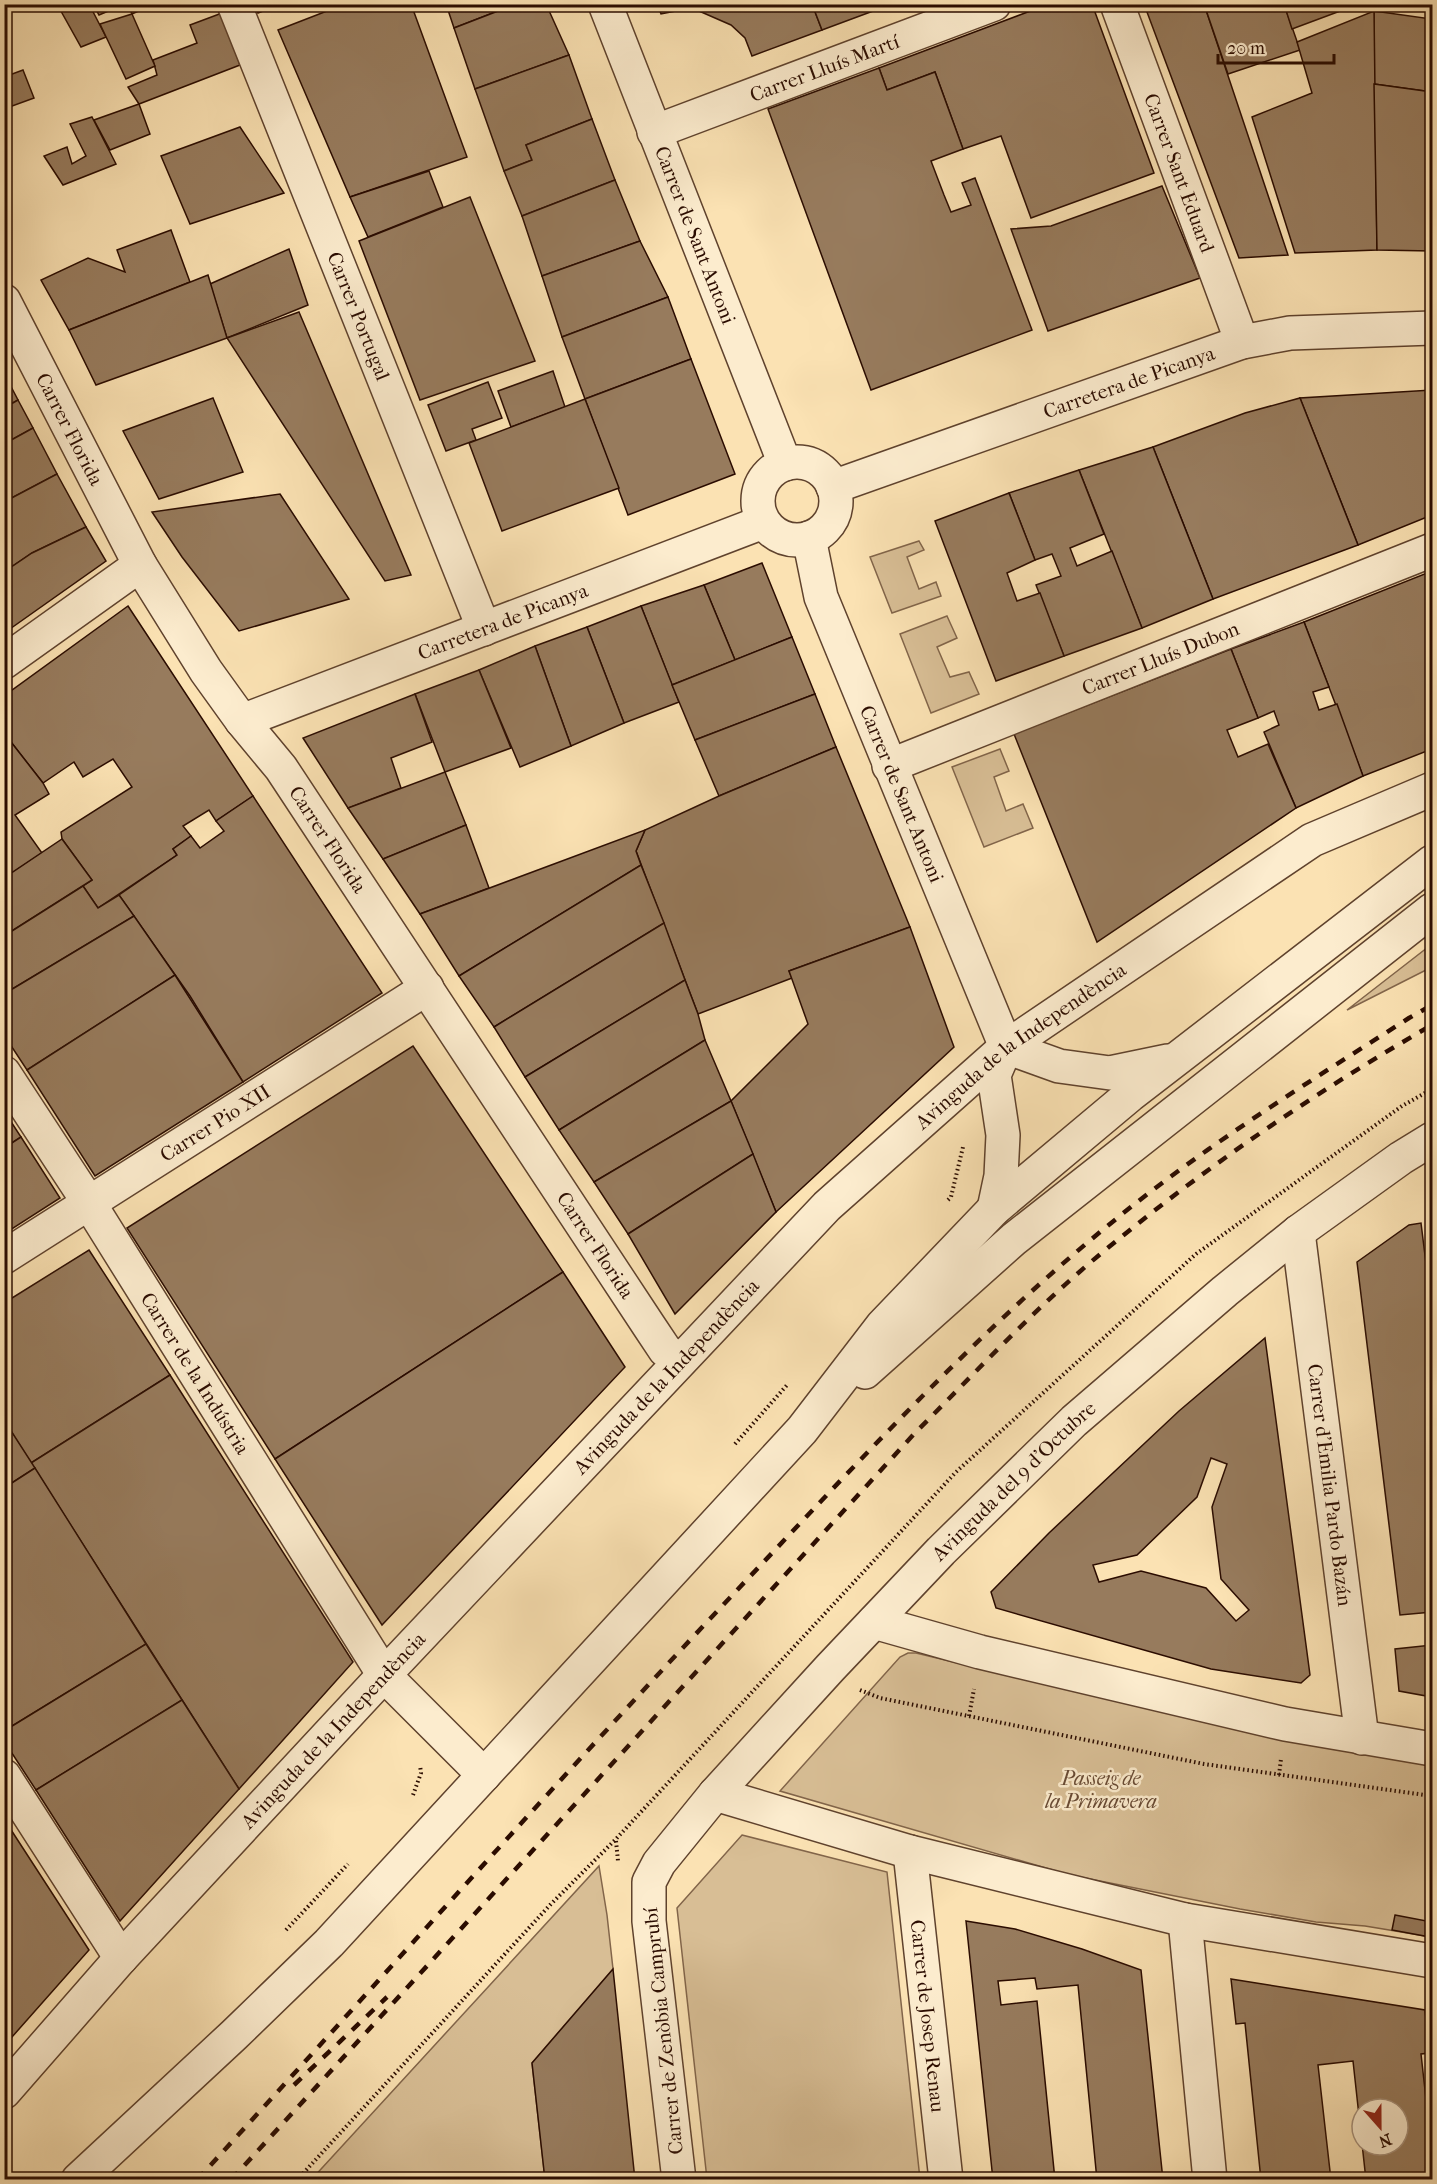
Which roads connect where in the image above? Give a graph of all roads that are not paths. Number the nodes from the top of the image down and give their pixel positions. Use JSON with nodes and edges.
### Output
{"nodes":[{"id":1,"x":234,"y":4,"type":"edge"},
{"id":2,"x":605,"y":4,"type":"edge"},
{"id":3,"x":994,"y":4,"type":"edge"},
{"id":4,"x":1117,"y":4,"type":"edge"},
{"id":5,"x":654,"y":132,"type":"junction"},
{"id":6,"x":4,"y":301,"type":"edge"},
{"id":7,"x":1432,"y":328,"type":"edge"},
{"id":8,"x":1242,"y":342,"type":"junction"},
{"id":9,"x":785,"y":464,"type":"junction"},
{"id":10,"x":833,"y":487,"type":"junction"},
{"id":11,"x":764,"y":522,"type":"junction"},
{"id":12,"x":809,"y":538,"type":"junction"},
{"id":13,"x":1432,"y":550,"type":"edge"},
{"id":14,"x":140,"y":565,"type":"junction"},
{"id":15,"x":484,"y":629,"type":"junction"},
{"id":16,"x":4,"y":662,"type":"edge"},
{"id":17,"x":242,"y":721,"type":"junction"},
{"id":18,"x":890,"y":766,"type":"junction"},
{"id":19,"x":1432,"y":789,"type":"edge"},
{"id":20,"x":1432,"y":862,"type":"edge"},
{"id":21,"x":1432,"y":910,"type":"edge"},
{"id":22,"x":427,"y":988,"type":"junction"},
{"id":23,"x":1006,"y":1047,"type":"junction"},
{"id":24,"x":1176,"y":1059,"type":"junction"},
{"id":25,"x":4,"y":1073,"type":"edge"},
{"id":26,"x":1432,"y":1139,"type":"edge"},
{"id":27,"x":89,"y":1203,"type":"junction"},
{"id":28,"x":994,"y":1209,"type":"junction"},
{"id":29,"x":1298,"y":1232,"type":"junction"},
{"id":30,"x":4,"y":1257,"type":"edge"},
{"id":31,"x":679,"y":1361,"type":"junction"},
{"id":32,"x":801,"y":1430,"type":"junction"},
{"id":33,"x":874,"y":1622,"type":"junction"},
{"id":34,"x":384,"y":1675,"type":"junction"},
{"id":35,"x":1362,"y":1738,"type":"junction"},
{"id":36,"x":1432,"y":1749,"type":"edge"},
{"id":37,"x":484,"y":1775,"type":"junction"},
{"id":38,"x":4,"y":1776,"type":"edge"},
{"id":39,"x":715,"y":1794,"type":"junction"},
{"id":40,"x":910,"y":1852,"type":"junction"},
{"id":41,"x":649,"y":1881,"type":"joint"},
{"id":42,"x":1185,"y":1920,"type":"junction"},
{"id":43,"x":121,"y":1958,"type":"junction"},
{"id":44,"x":1432,"y":1961,"type":"edge"},
{"id":45,"x":4,"y":2092,"type":"edge"},
{"id":46,"x":78,"y":2180,"type":"edge"},
{"id":47,"x":679,"y":2180,"type":"edge"},
{"id":48,"x":946,"y":2180,"type":"edge"},
{"id":49,"x":1210,"y":2180,"type":"edge"}],
"edges":[{"from":1,"to":15,"type":"street","name":"Carrer Portugal"},
{"from":2,"to":5,"type":"street","name":"Carrer de Sant Antoni"},
{"from":3,"to":5,"type":"street","name":"Carrer Lluís Martí"},
{"from":4,"to":8,"type":"street","name":"Carrer Sant Eduard"},
{"from":5,"to":9,"type":"street","name":"Carrer de Sant Antoni"},
{"from":6,"to":14,"type":"street","name":"Carrer Florida"},
{"from":7,"to":8,"type":"street","name":"Carretera de Picanya"},
{"from":8,"to":10,"type":"street","name":"Carretera de Picanya"},
{"from":9,"to":10,"type":"street"},
{"from":9,"to":11,"type":"street"},
{"from":10,"to":12,"type":"street"},
{"from":11,"to":12,"type":"street"},
{"from":11,"to":15,"type":"street","name":"Carretera de Picanya"},
{"from":12,"to":18,"type":"street","name":"Carrer de Sant Antoni"},
{"from":13,"to":18,"type":"street","name":"Carrer Lluís Dubon"},
{"from":14,"to":16,"type":"street"},
{"from":14,"to":17,"type":"street","name":"Carrer Florida"},
{"from":15,"to":17,"type":"street","name":"Carretera de Picanya"},
{"from":17,"to":22,"type":"street","name":"Carrer Florida"},
{"from":18,"to":23,"type":"street","name":"Carrer de Sant Antoni"},
{"from":19,"to":23,"type":"street","name":"Avinguda de la Independència"},
{"from":20,"to":24,"type":"street"},
{"from":21,"to":32,"type":"street"},
{"from":22,"to":27,"type":"street","name":"Carrer Pio XII"},
{"from":22,"to":31,"type":"street","name":"Carrer Florida"},
{"from":23,"to":24,"type":"street"},
{"from":23,"to":28,"type":"street"},
{"from":23,"to":31,"type":"street","name":"Avinguda de la Independència"},
{"from":24,"to":28,"type":"street"},
{"from":25,"to":27,"type":"street","name":"Carrer de la Indústria"},
{"from":26,"to":29,"type":"street","name":"Avinguda del 9 d'Octubre"},
{"from":27,"to":30,"type":"street","name":"Carrer Pio XII"},
{"from":27,"to":34,"type":"street","name":"Carrer de la Indústria"},
{"from":28,"to":32,"type":"street"},
{"from":29,"to":33,"type":"street","name":"Avinguda del 9 d'Octubre"},
{"from":29,"to":35,"type":"street","name":"Carrer d'Emilia Pardo Bazán"},
{"from":31,"to":34,"type":"street","name":"Avinguda de la Independència"},
{"from":32,"to":37,"type":"street"},
{"from":33,"to":35,"type":"street"},
{"from":33,"to":39,"type":"street","name":"Avinguda del 9 d'Octubre"},
{"from":34,"to":37,"type":"street","name":"Carrer de la Indústria"},
{"from":34,"to":43,"type":"street","name":"Avinguda de la Independència"},
{"from":35,"to":36,"type":"street"},
{"from":37,"to":46,"type":"street"},
{"from":38,"to":43,"type":"street"},
{"from":39,"to":40,"type":"street"},
{"from":39,"to":41,"type":"street","name":"Avinguda del 9 d'Octubre"},
{"from":40,"to":42,"type":"street"},
{"from":40,"to":48,"type":"street","name":"Carrer de Josep Renau"},
{"from":41,"to":47,"type":"street","name":"Carrer de Zenòbia Camprubí"},
{"from":42,"to":44,"type":"street"},
{"from":42,"to":49,"type":"street"},
{"from":43,"to":45,"type":"street","name":"Avinguda de la Independència"}]}
